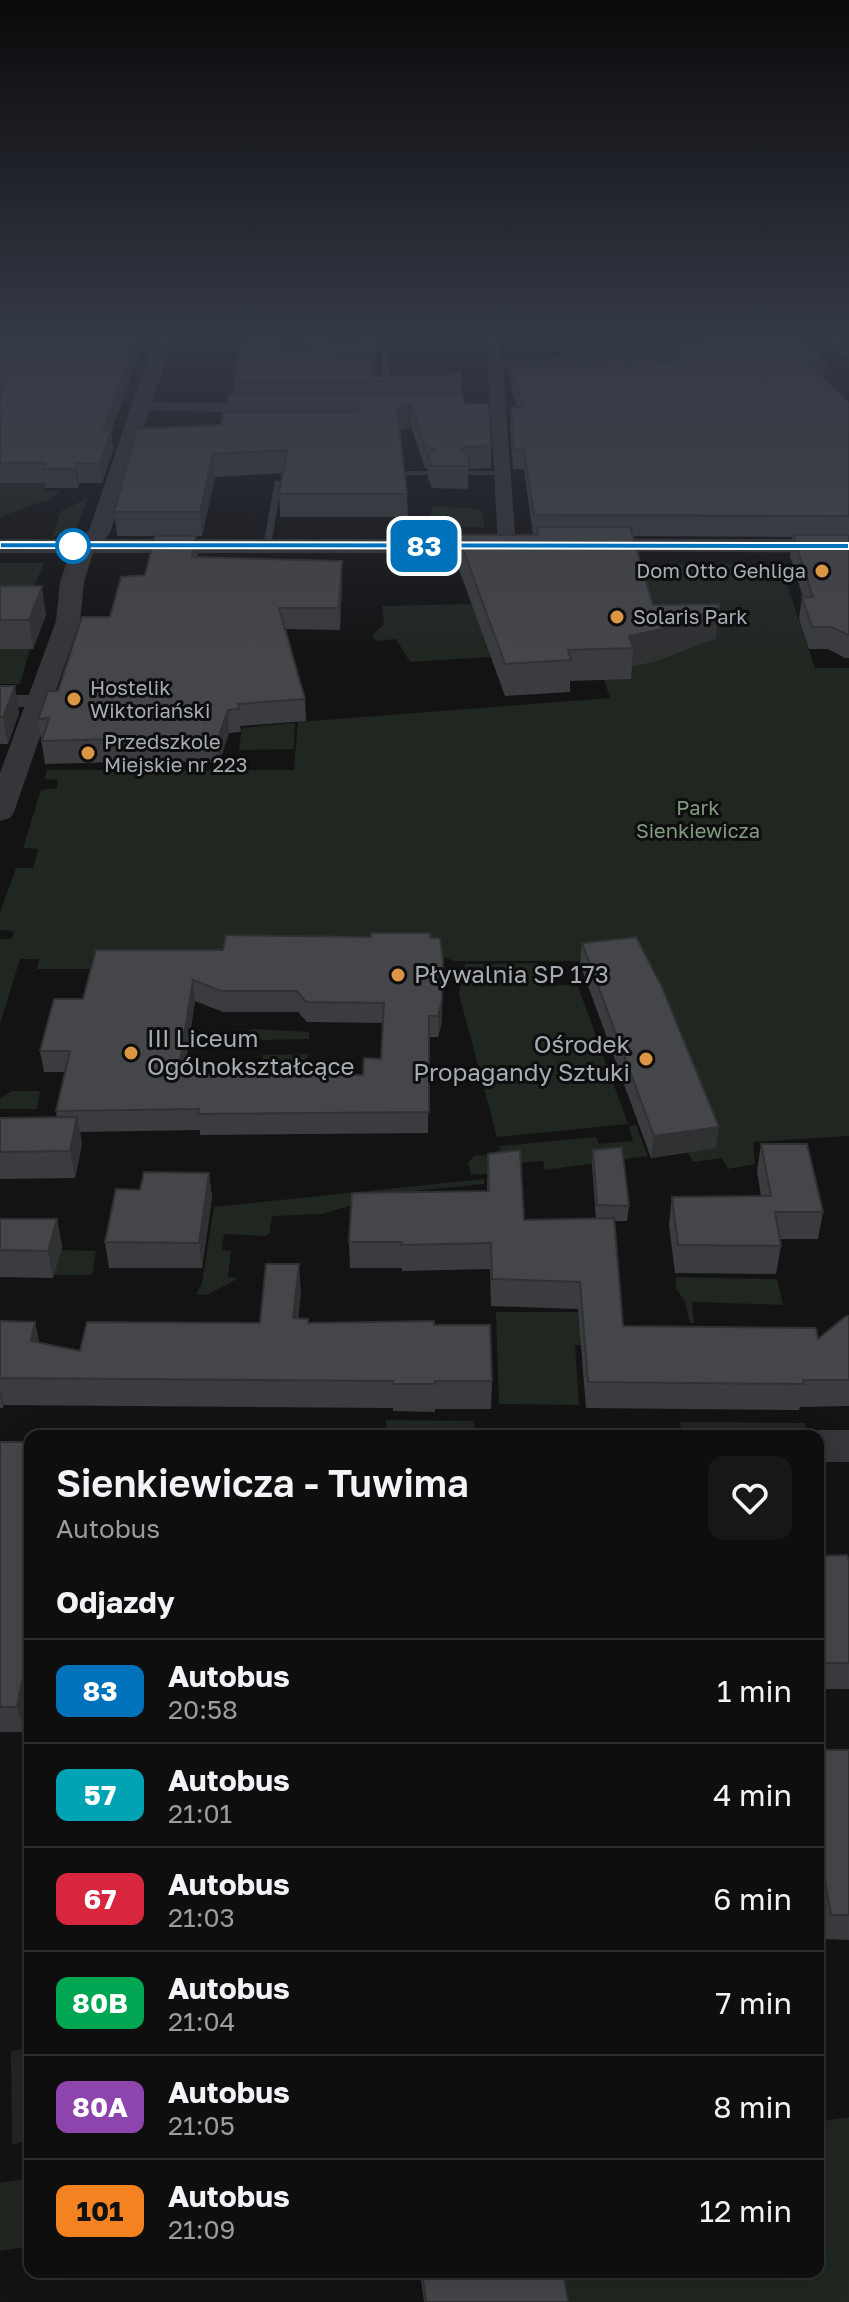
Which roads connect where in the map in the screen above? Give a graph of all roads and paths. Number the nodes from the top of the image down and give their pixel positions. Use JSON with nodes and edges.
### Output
{"nodes":[{"id":1,"x":136,"y":441,"type":"edge"},
{"id":2,"x":501,"y":441,"type":"edge"},
{"id":3,"x":408,"y":473,"type":"edge"},
{"id":4,"x":427,"y":473,"type":"edge"},
{"id":5,"x":468,"y":473,"type":"edge"},
{"id":6,"x":503,"y":473,"type":"junction"},
{"id":7,"x":278,"y":482,"type":"edge"},
{"id":8,"x":0,"y":546,"type":"edge"},
{"id":9,"x":86,"y":546,"type":"junction"},
{"id":10,"x":267,"y":546,"type":"junction"},
{"id":11,"x":518,"y":546,"type":"joint"},
{"id":12,"x":567,"y":546,"type":"edge"},
{"id":13,"x":849,"y":546,"type":"edge"},
{"id":14,"x":0,"y":701,"type":"edge"},
{"id":15,"x":40,"y":701,"type":"junction"},
{"id":16,"x":0,"y":812,"type":"edge"},
{"id":17,"x":824,"y":1446,"type":"edge"},
{"id":18,"x":849,"y":1446,"type":"edge"}],
"edges":[{"from":1,"to":9,"type":"street"},
{"from":2,"to":6,"type":"street"},
{"from":3,"to":4,"type":"lane"},
{"from":5,"to":6,"type":"lane"},
{"from":6,"to":11,"type":"street"},
{"from":7,"to":10,"type":"lane"},
{"from":8,"to":9,"type":"street"},
{"from":9,"to":10,"type":"street"},
{"from":9,"to":15,"type":"street"},
{"from":10,"to":11,"type":"street"},
{"from":12,"to":13,"type":"street"},
{"from":14,"to":15,"type":"street"},
{"from":15,"to":16,"type":"street"},
{"from":17,"to":18,"type":"street"}]}
